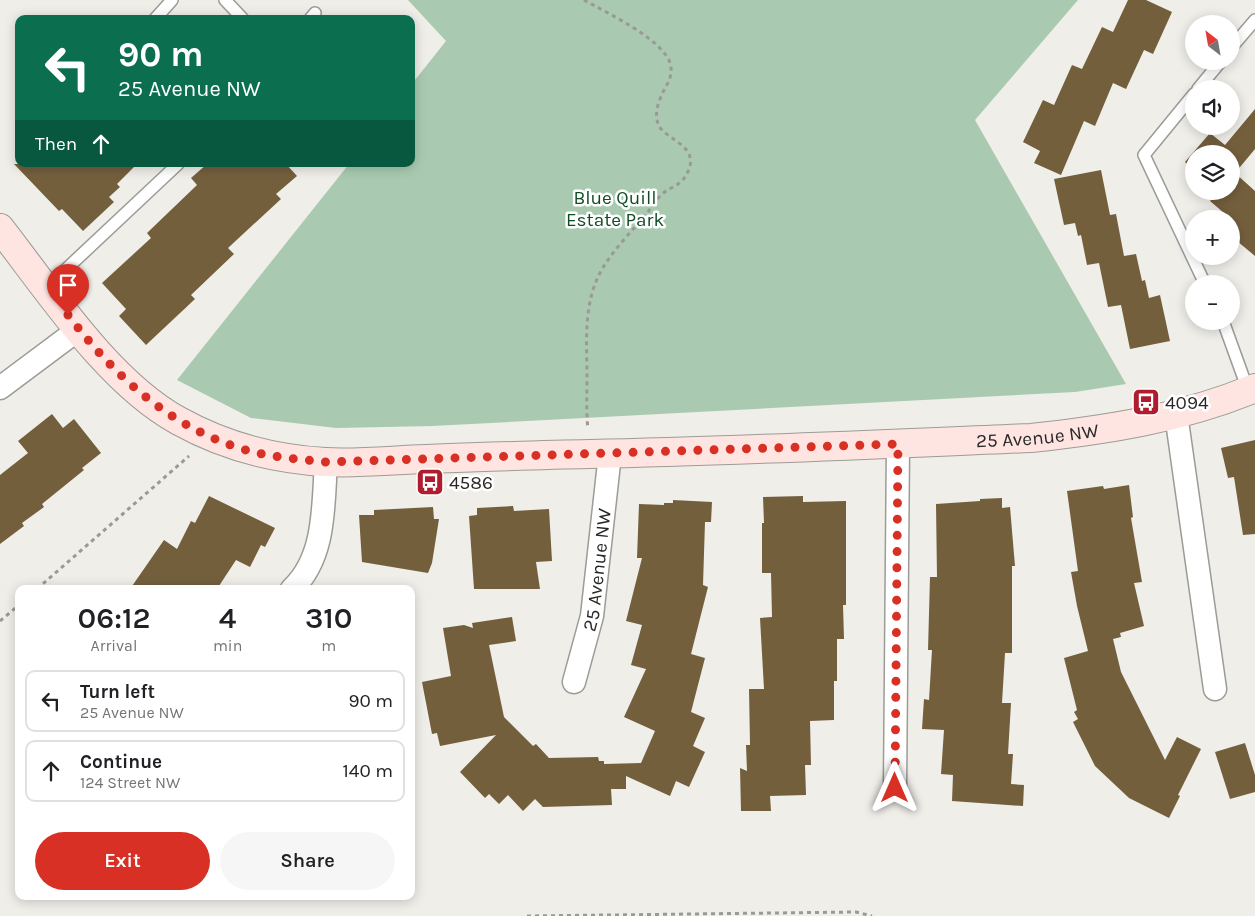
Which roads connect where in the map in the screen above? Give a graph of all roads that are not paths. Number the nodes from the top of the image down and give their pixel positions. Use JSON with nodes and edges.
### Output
{"nodes":[{"id":1,"x":172,"y":0,"type":"edge"},
{"id":2,"x":225,"y":0,"type":"edge"},
{"id":3,"x":159,"y":15,"type":"edge"},
{"id":4,"x":239,"y":15,"type":"edge"},
{"id":5,"x":1255,"y":20,"type":"edge"},
{"id":6,"x":1240,"y":38,"type":"edge"},
{"id":7,"x":1214,"y":70,"type":"edge"},
{"id":8,"x":1205,"y":80,"type":"edge"},
{"id":9,"x":1185,"y":105,"type":"edge"},
{"id":10,"x":175,"y":167,"type":"edge"},
{"id":11,"x":0,"y":228,"type":"edge"},
{"id":12,"x":1201,"y":275,"type":"edge"},
{"id":13,"x":46,"y":288,"type":"junction"},
{"id":14,"x":78,"y":329,"type":"junction"},
{"id":15,"x":1227,"y":330,"type":"edge"},
{"id":16,"x":0,"y":388,"type":"edge"},
{"id":17,"x":1252,"y":389,"type":"edge"},
{"id":18,"x":1176,"y":414,"type":"junction"},
{"id":19,"x":898,"y":444,"type":"junction"},
{"id":20,"x":601,"y":454,"type":"junction"},
{"id":21,"x":326,"y":462,"type":"junction"},
{"id":22,"x":295,"y":585,"type":"edge"},
{"id":23,"x":574,"y":682,"type":"dead end"},
{"id":24,"x":1215,"y":689,"type":"dead end"},
{"id":25,"x":895,"y":788,"type":"dead end"}],
"edges":[{"from":1,"to":3,"type":"lane"},
{"from":2,"to":4,"type":"lane"},
{"from":5,"to":6,"type":"lane"},
{"from":7,"to":8,"type":"lane"},
{"from":9,"to":12,"type":"lane"},
{"from":10,"to":13,"type":"lane"},
{"from":11,"to":13,"type":"street","name":"25 Avenue NW"},
{"from":13,"to":14,"type":"street","name":"25 Avenue NW"},
{"from":14,"to":16,"type":"street"},
{"from":14,"to":21,"type":"street","name":"25 Avenue NW"},
{"from":15,"to":17,"type":"lane"},
{"from":17,"to":18,"type":"street","name":"25 Avenue NW"},
{"from":18,"to":19,"type":"street","name":"25 Avenue NW"},
{"from":18,"to":24,"type":"street"},
{"from":19,"to":20,"type":"street","name":"25 Avenue NW"},
{"from":19,"to":25,"type":"street"},
{"from":20,"to":21,"type":"street","name":"25 Avenue NW"},
{"from":20,"to":23,"type":"street","name":"25 Avenue NW"},
{"from":21,"to":22,"type":"street"}]}
